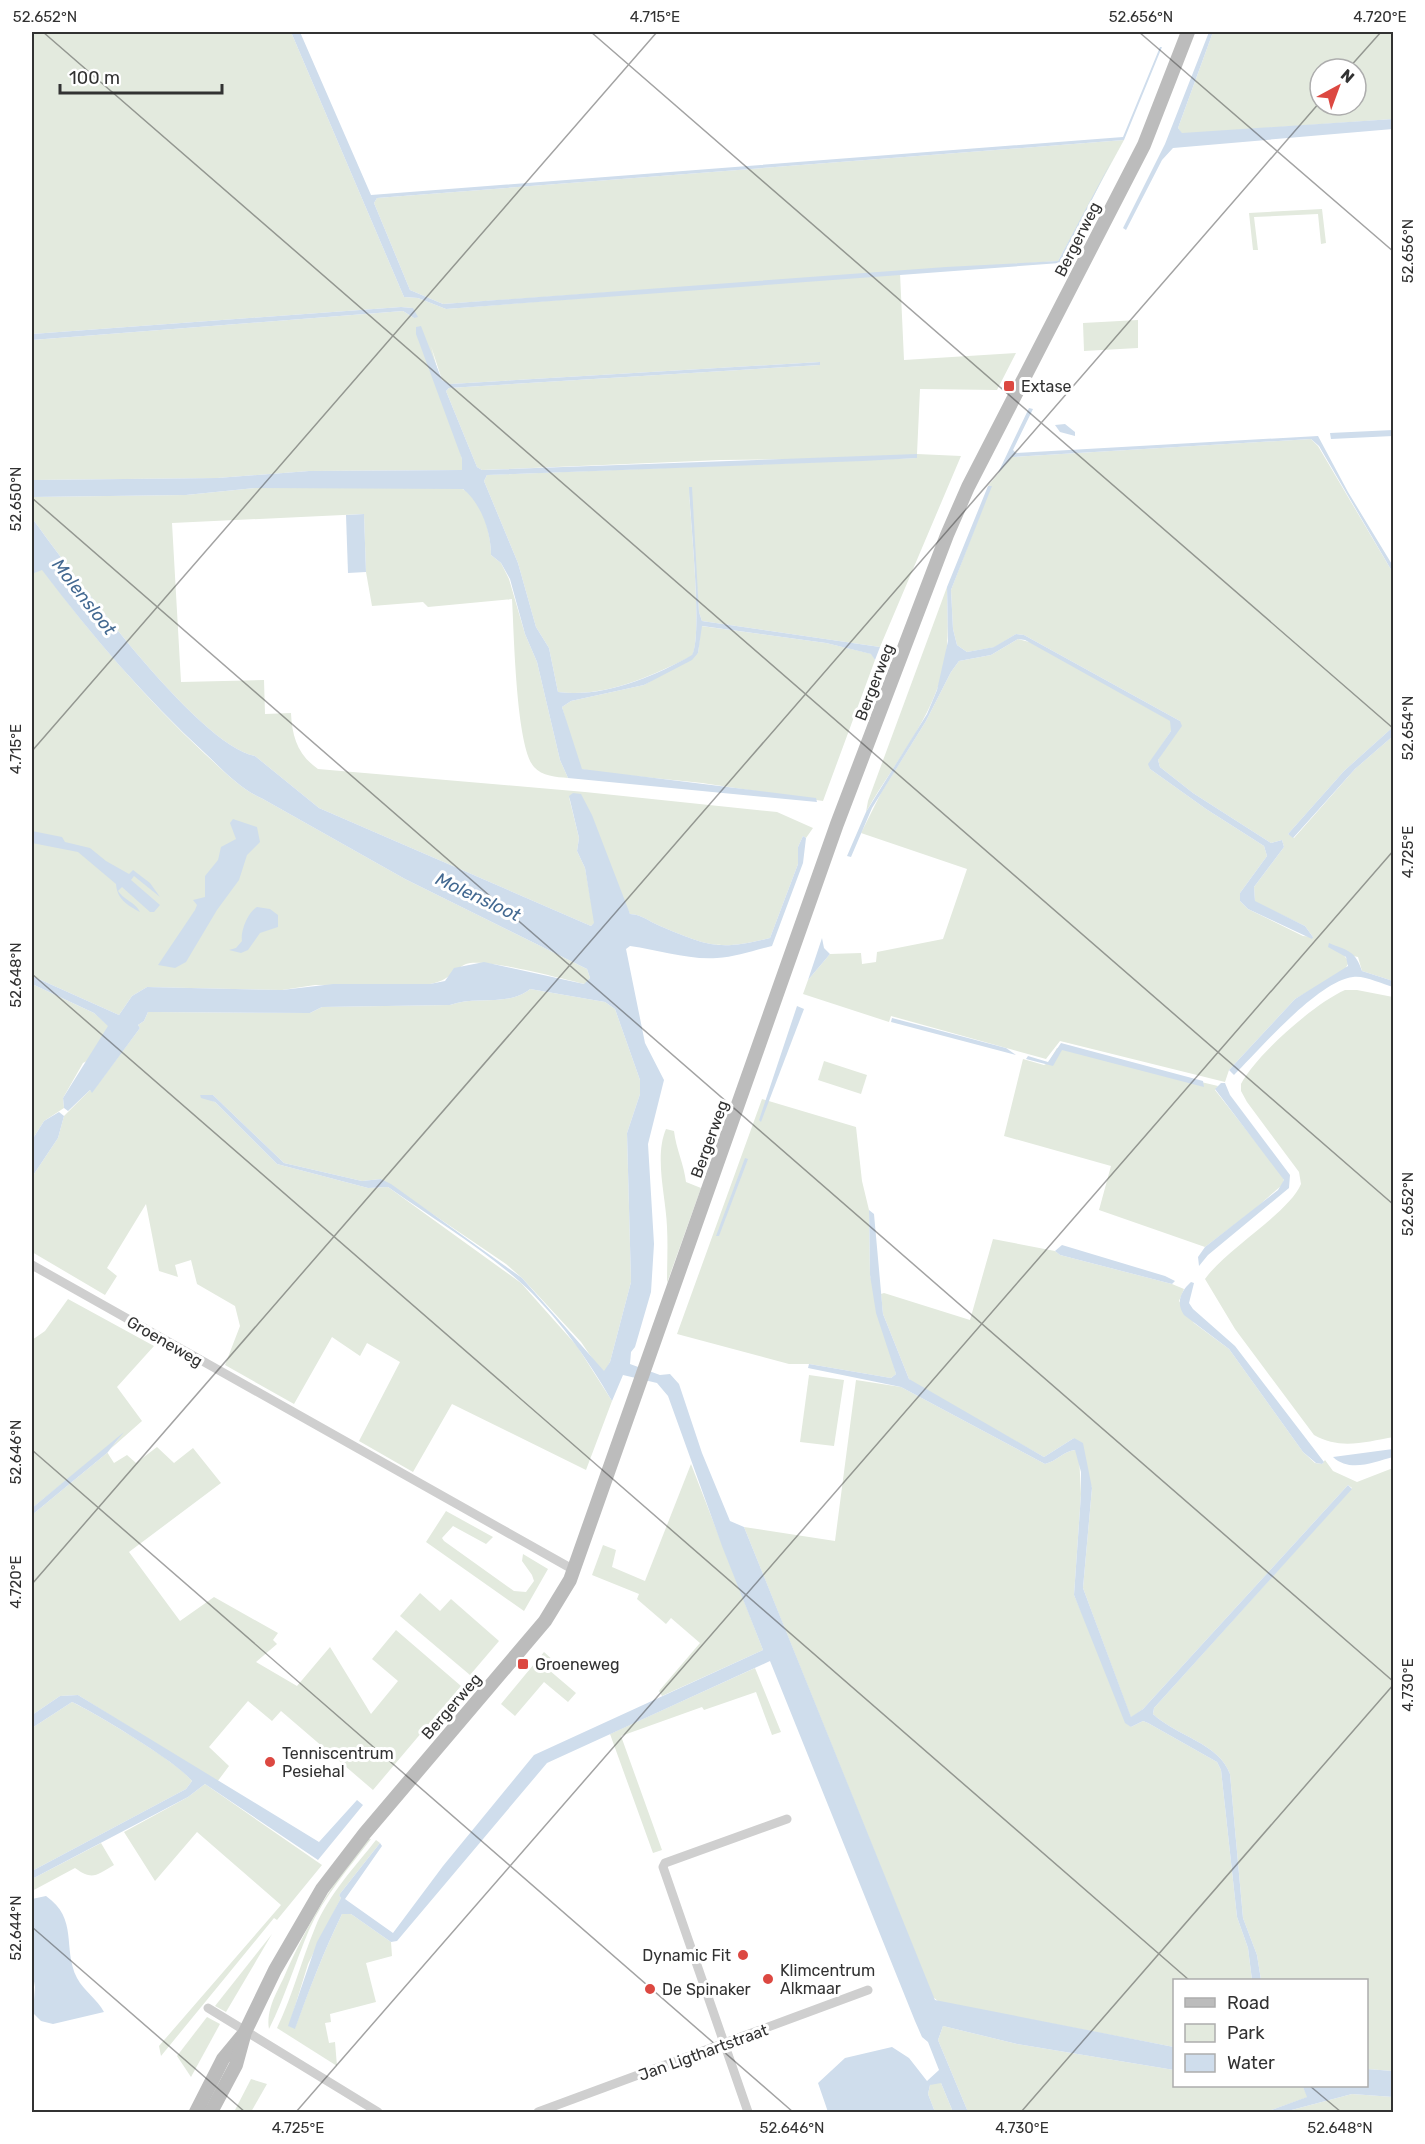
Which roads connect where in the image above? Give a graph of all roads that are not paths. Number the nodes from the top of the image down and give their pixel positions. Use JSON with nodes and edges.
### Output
{"nodes":[{"id":1,"x":1188,"y":32,"type":"edge"},
{"id":2,"x":32,"y":1265,"type":"edge"},
{"id":3,"x":574,"y":1570,"type":"junction"},
{"id":4,"x":787,"y":1818,"type":"dead end"},
{"id":5,"x":868,"y":1990,"type":"dead end"},
{"id":6,"x":208,"y":2008,"type":"dead end"},
{"id":7,"x":245,"y":2032,"type":"junction"},
{"id":8,"x":724,"y":2045,"type":"junction"},
{"id":9,"x":196,"y":2112,"type":"edge"},
{"id":10,"x":211,"y":2112,"type":"edge"},
{"id":11,"x":378,"y":2112,"type":"edge"},
{"id":12,"x":538,"y":2112,"type":"edge"},
{"id":13,"x":748,"y":2112,"type":"edge"}],
"edges":[{"from":1,"to":3,"type":"main road","name":"Bergerweg"},
{"from":2,"to":3,"type":"street","name":"Groeneweg"},
{"from":3,"to":7,"type":"main road","name":"Bergerweg"},
{"from":4,"to":8,"type":"street"},
{"from":5,"to":8,"type":"street","name":"Jan Ligthartstraat"},
{"from":6,"to":7,"type":"street"},
{"from":7,"to":9,"type":"main road","name":"Bergerweg"},
{"from":7,"to":10,"type":"main road","name":"Bergerweg"},
{"from":7,"to":11,"type":"street"},
{"from":8,"to":12,"type":"street","name":"Jan Ligthartstraat"},
{"from":8,"to":13,"type":"street"}]}
